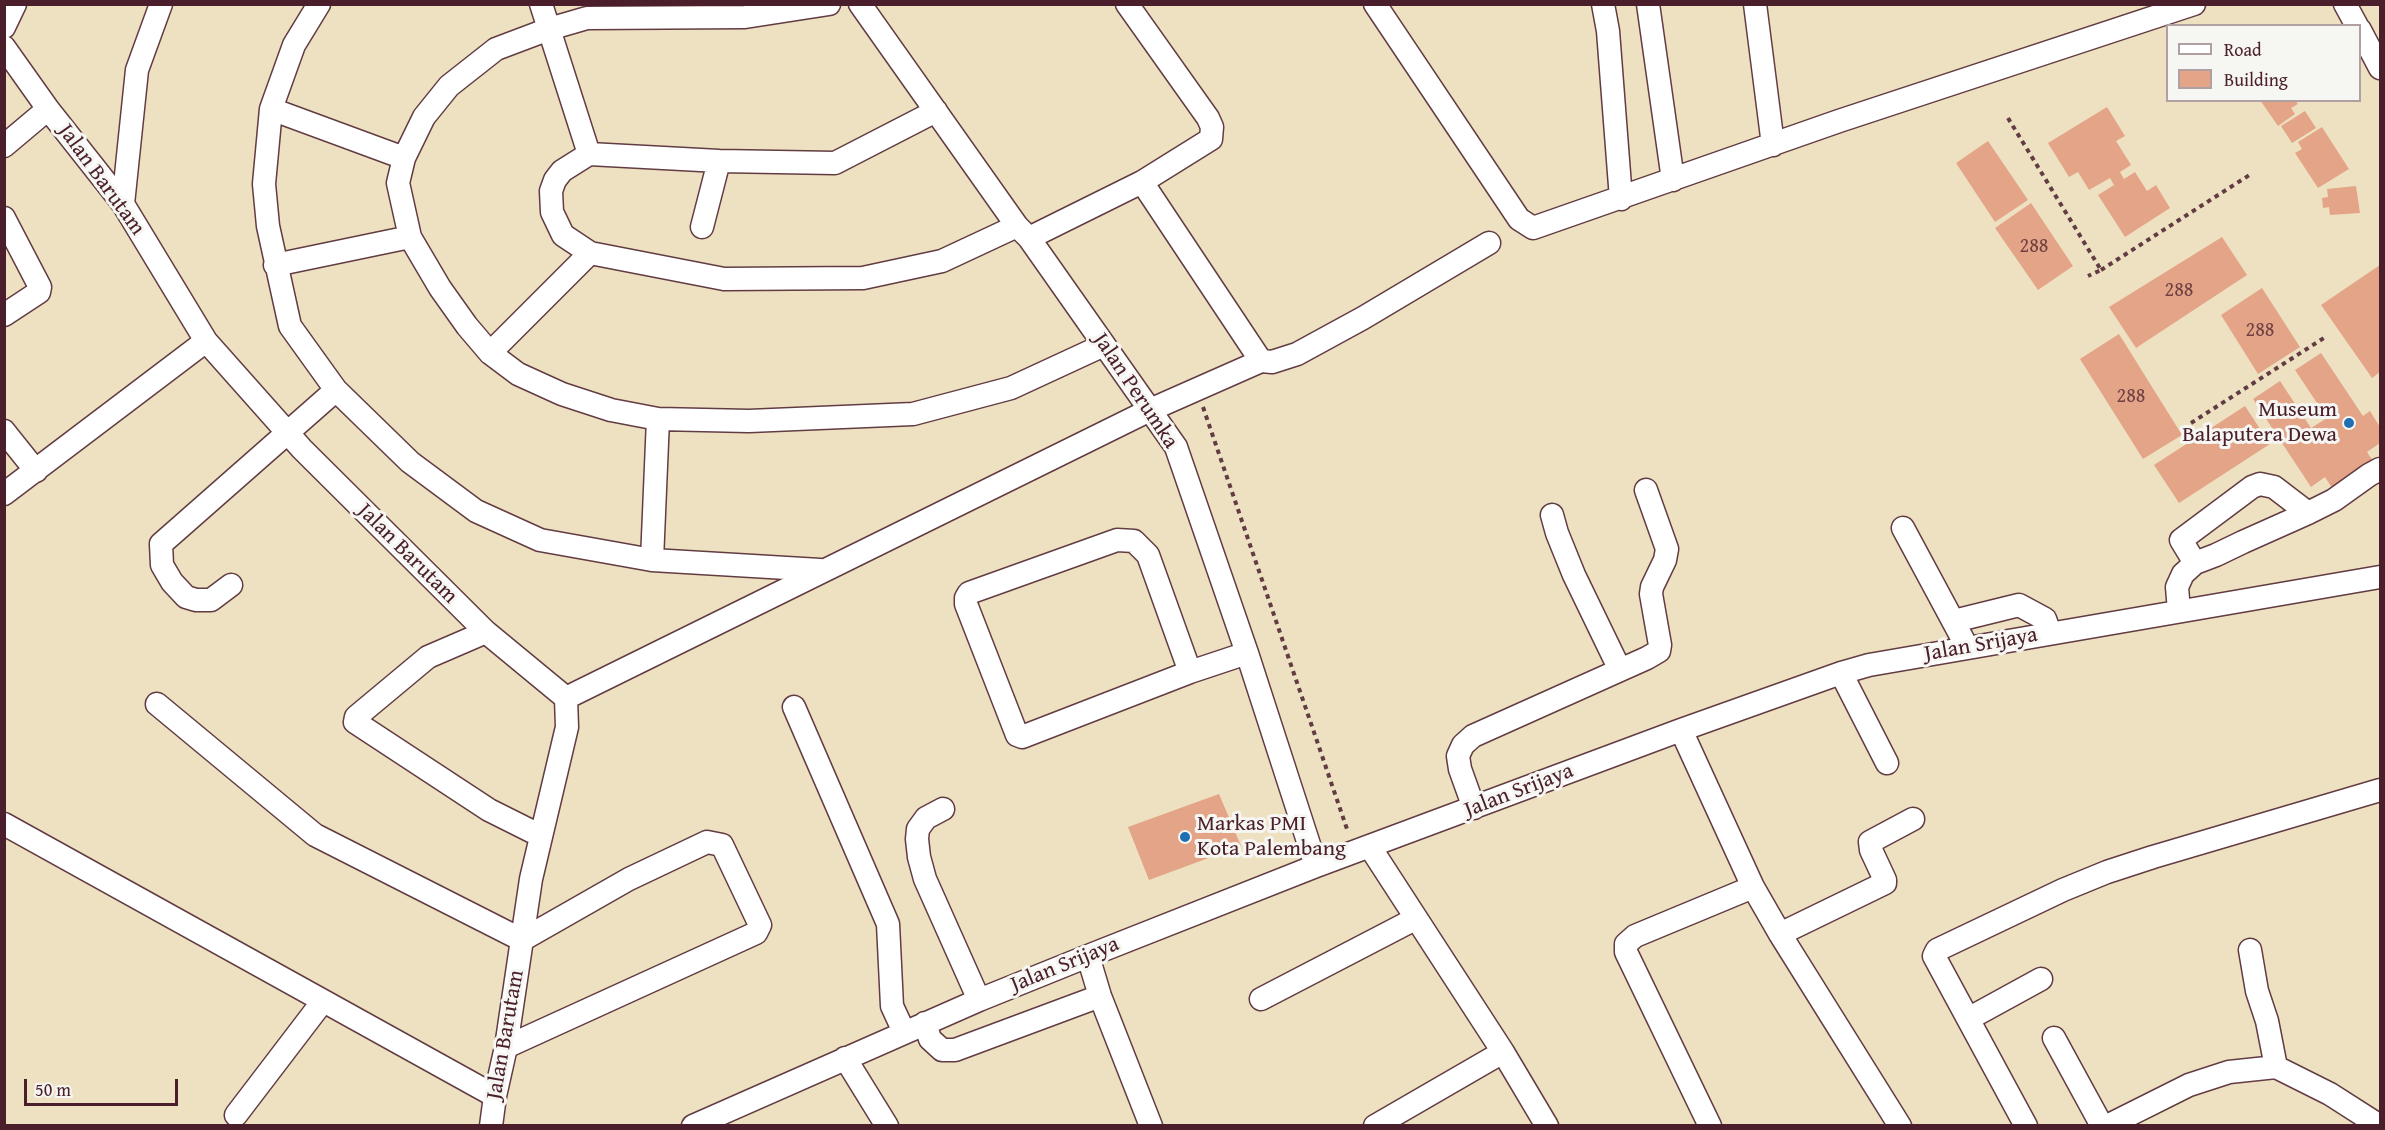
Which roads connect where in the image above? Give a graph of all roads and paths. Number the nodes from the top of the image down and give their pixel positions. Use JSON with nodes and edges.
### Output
{"nodes":[{"id":1,"x":15,"y":4,"type":"edge"},
{"id":2,"x":161,"y":4,"type":"edge"},
{"id":3,"x":319,"y":4,"type":"edge"},
{"id":4,"x":541,"y":4,"type":"edge"},
{"id":5,"x":829,"y":4,"type":"edge"},
{"id":6,"x":860,"y":4,"type":"edge"},
{"id":7,"x":1126,"y":4,"type":"edge"},
{"id":8,"x":1375,"y":4,"type":"edge"},
{"id":9,"x":1603,"y":4,"type":"edge"},
{"id":10,"x":1647,"y":4,"type":"edge"},
{"id":11,"x":1755,"y":4,"type":"edge"},
{"id":12,"x":2194,"y":4,"type":"edge"},
{"id":13,"x":2345,"y":4,"type":"edge"},
{"id":14,"x":2356,"y":24,"type":"edge"},
{"id":15,"x":4,"y":27,"type":"edge"},
{"id":16,"x":549,"y":29,"type":"junction"},
{"id":17,"x":2361,"y":32,"type":"edge"},
{"id":18,"x":4,"y":47,"type":"edge"},
{"id":19,"x":2380,"y":68,"type":"edge"},
{"id":20,"x":48,"y":109,"type":"junction"},
{"id":21,"x":271,"y":109,"type":"junction"},
{"id":22,"x":936,"y":111,"type":"junction"},
{"id":23,"x":2008,"y":118,"type":"dead end"},
{"id":24,"x":1773,"y":145,"type":"junction"},
{"id":25,"x":4,"y":146,"type":"edge"},
{"id":26,"x":589,"y":154,"type":"junction"},
{"id":27,"x":404,"y":158,"type":"junction"},
{"id":28,"x":718,"y":161,"type":"junction"},
{"id":29,"x":2251,"y":174,"type":"dead end"},
{"id":30,"x":1673,"y":180,"type":"junction"},
{"id":31,"x":1142,"y":182,"type":"junction"},
{"id":32,"x":1621,"y":199,"type":"junction"},
{"id":33,"x":123,"y":204,"type":"junction"},
{"id":34,"x":4,"y":218,"type":"edge"},
{"id":35,"x":702,"y":227,"type":"dead end"},
{"id":36,"x":1023,"y":232,"type":"junction"},
{"id":37,"x":410,"y":237,"type":"junction"},
{"id":38,"x":1489,"y":243,"type":"dead end"},
{"id":39,"x":590,"y":253,"type":"junction"},
{"id":40,"x":275,"y":265,"type":"junction"},
{"id":41,"x":2101,"y":270,"type":"junction"},
{"id":42,"x":2088,"y":276,"type":"dead end"},
{"id":43,"x":4,"y":315,"type":"edge"},
{"id":44,"x":2327,"y":336,"type":"dead end"},
{"id":45,"x":206,"y":341,"type":"junction"},
{"id":46,"x":1104,"y":345,"type":"junction"},
{"id":47,"x":490,"y":353,"type":"junction"},
{"id":48,"x":1261,"y":361,"type":"junction"},
{"id":49,"x":1197,"y":389,"type":"junction"},
{"id":50,"x":336,"y":390,"type":"junction"},
{"id":51,"x":1150,"y":410,"type":"junction"},
{"id":52,"x":658,"y":419,"type":"junction"},
{"id":53,"x":2191,"y":423,"type":"dead end"},
{"id":54,"x":4,"y":431,"type":"edge"},
{"id":55,"x":287,"y":432,"type":"junction"},
{"id":56,"x":2380,"y":469,"type":"edge"},
{"id":57,"x":36,"y":471,"type":"junction"},
{"id":58,"x":1646,"y":490,"type":"dead end"},
{"id":59,"x":4,"y":494,"type":"edge"},
{"id":60,"x":2308,"y":513,"type":"junction"},
{"id":61,"x":1552,"y":514,"type":"dead end"},
{"id":62,"x":1903,"y":528,"type":"dead end"},
{"id":63,"x":652,"y":560,"type":"junction"},
{"id":64,"x":2195,"y":563,"type":"junction"},
{"id":65,"x":823,"y":570,"type":"junction"},
{"id":66,"x":2380,"y":577,"type":"edge"},
{"id":67,"x":231,"y":585,"type":"dead end"},
{"id":68,"x":2179,"y":611,"type":"junction"},
{"id":69,"x":1954,"y":621,"type":"junction"},
{"id":70,"x":486,"y":632,"type":"junction"},
{"id":71,"x":2050,"y":633,"type":"junction"},
{"id":72,"x":1967,"y":648,"type":"junction"},
{"id":73,"x":1247,"y":653,"type":"junction"},
{"id":74,"x":1620,"y":670,"type":"junction"},
{"id":75,"x":1190,"y":672,"type":"junction"},
{"id":76,"x":1841,"y":674,"type":"junction"},
{"id":77,"x":566,"y":698,"type":"junction"},
{"id":78,"x":157,"y":704,"type":"dead end"},
{"id":79,"x":794,"y":707,"type":"dead end"},
{"id":80,"x":1681,"y":730,"type":"junction"},
{"id":81,"x":1887,"y":763,"type":"dead end"},
{"id":82,"x":2380,"y":790,"type":"edge"},
{"id":83,"x":1474,"y":808,"type":"junction"},
{"id":84,"x":943,"y":809,"type":"dead end"},
{"id":85,"x":1913,"y":819,"type":"dead end"},
{"id":86,"x":4,"y":824,"type":"edge"},
{"id":87,"x":541,"y":836,"type":"junction"},
{"id":88,"x":1362,"y":850,"type":"junction"},
{"id":89,"x":1316,"y":866,"type":"junction"},
{"id":90,"x":1753,"y":887,"type":"junction"},
{"id":91,"x":1415,"y":919,"type":"junction"},
{"id":92,"x":1780,"y":934,"type":"junction"},
{"id":93,"x":522,"y":940,"type":"junction"},
{"id":94,"x":2250,"y":950,"type":"dead end"},
{"id":95,"x":1088,"y":956,"type":"junction"},
{"id":96,"x":2041,"y":979,"type":"dead end"},
{"id":97,"x":1100,"y":996,"type":"junction"},
{"id":98,"x":1261,"y":999,"type":"dead end"},
{"id":99,"x":979,"y":1000,"type":"junction"},
{"id":100,"x":323,"y":1001,"type":"junction"},
{"id":101,"x":1968,"y":1019,"type":"junction"},
{"id":102,"x":925,"y":1023,"type":"junction"},
{"id":103,"x":904,"y":1032,"type":"junction"},
{"id":104,"x":2054,"y":1038,"type":"dead end"},
{"id":105,"x":506,"y":1047,"type":"junction"},
{"id":106,"x":1503,"y":1052,"type":"junction"},
{"id":107,"x":845,"y":1058,"type":"junction"},
{"id":108,"x":2276,"y":1067,"type":"junction"},
{"id":109,"x":495,"y":1096,"type":"junction"},
{"id":110,"x":236,"y":1115,"type":"dead end"},
{"id":111,"x":491,"y":1125,"type":"edge"},
{"id":112,"x":693,"y":1125,"type":"edge"},
{"id":113,"x":887,"y":1125,"type":"edge"},
{"id":114,"x":1151,"y":1125,"type":"edge"},
{"id":115,"x":1376,"y":1125,"type":"edge"},
{"id":116,"x":1546,"y":1125,"type":"edge"},
{"id":117,"x":1710,"y":1125,"type":"edge"},
{"id":118,"x":1900,"y":1125,"type":"edge"},
{"id":119,"x":2026,"y":1125,"type":"edge"},
{"id":120,"x":2102,"y":1125,"type":"edge"},
{"id":121,"x":2107,"y":1125,"type":"edge"},
{"id":122,"x":2380,"y":1125,"type":"edge"}],
"edges":[{"from":1,"to":15,"type":"street"},
{"from":2,"to":33,"type":"street"},
{"from":3,"to":21,"type":"street"},
{"from":4,"to":16,"type":"street"},
{"from":5,"to":16,"type":"street"},
{"from":6,"to":22,"type":"street","name":"Jalan Perumka"},
{"from":7,"to":31,"type":"street"},
{"from":8,"to":32,"type":"street"},
{"from":9,"to":32,"type":"street"},
{"from":10,"to":30,"type":"street"},
{"from":11,"to":24,"type":"street"},
{"from":12,"to":24,"type":"street"},
{"from":13,"to":14,"type":"street"},
{"from":16,"to":26,"type":"street"},
{"from":16,"to":27,"type":"street"},
{"from":17,"to":19,"type":"street"},
{"from":18,"to":20,"type":"street","name":"Jalan Barutam"},
{"from":20,"to":25,"type":"street"},
{"from":20,"to":33,"type":"street","name":"Jalan Barutam"},
{"from":21,"to":27,"type":"street"},
{"from":21,"to":40,"type":"street"},
{"from":22,"to":28,"type":"street"},
{"from":22,"to":36,"type":"street","name":"Jalan Perumka"},
{"from":23,"to":41,"type":"path"},
{"from":24,"to":30,"type":"street"},
{"from":26,"to":28,"type":"street"},
{"from":26,"to":39,"type":"street"},
{"from":27,"to":37,"type":"street"},
{"from":28,"to":35,"type":"street"},
{"from":29,"to":41,"type":"path"},
{"from":30,"to":32,"type":"street"},
{"from":31,"to":36,"type":"street"},
{"from":31,"to":48,"type":"street"},
{"from":33,"to":45,"type":"street","name":"Jalan Barutam"},
{"from":34,"to":43,"type":"street"},
{"from":36,"to":39,"type":"street"},
{"from":36,"to":46,"type":"street","name":"Jalan Perumka"},
{"from":37,"to":40,"type":"street"},
{"from":37,"to":47,"type":"street"},
{"from":38,"to":48,"type":"street"},
{"from":39,"to":47,"type":"street"},
{"from":40,"to":50,"type":"street"},
{"from":41,"to":42,"type":"path"},
{"from":44,"to":53,"type":"path"},
{"from":45,"to":55,"type":"street","name":"Jalan Barutam"},
{"from":45,"to":57,"type":"street"},
{"from":46,"to":51,"type":"street","name":"Jalan Perumka"},
{"from":46,"to":52,"type":"street"},
{"from":47,"to":52,"type":"street"},
{"from":48,"to":49,"type":"street"},
{"from":49,"to":51,"type":"street"},
{"from":49,"to":88,"type":"path"},
{"from":50,"to":55,"type":"street"},
{"from":50,"to":63,"type":"street"},
{"from":51,"to":65,"type":"street"},
{"from":51,"to":73,"type":"street","name":"Jalan Perumka"},
{"from":52,"to":63,"type":"street"},
{"from":54,"to":57,"type":"street"},
{"from":55,"to":67,"type":"street"},
{"from":55,"to":70,"type":"street","name":"Jalan Barutam"},
{"from":56,"to":60,"type":"street"},
{"from":57,"to":59,"type":"street"},
{"from":58,"to":74,"type":"street"},
{"from":60,"to":64,"type":"street"},
{"from":60,"to":64,"type":"street"},
{"from":61,"to":74,"type":"street"},
{"from":62,"to":69,"type":"street"},
{"from":63,"to":65,"type":"street"},
{"from":64,"to":68,"type":"street"},
{"from":65,"to":77,"type":"street"},
{"from":66,"to":68,"type":"street","name":"Jalan Srijaya"},
{"from":68,"to":71,"type":"street","name":"Jalan Srijaya"},
{"from":69,"to":71,"type":"street"},
{"from":69,"to":72,"type":"street"},
{"from":70,"to":77,"type":"street","name":"Jalan Barutam"},
{"from":70,"to":87,"type":"street"},
{"from":71,"to":72,"type":"street","name":"Jalan Srijaya"},
{"from":72,"to":76,"type":"street","name":"Jalan Srijaya"},
{"from":73,"to":75,"type":"street"},
{"from":73,"to":89,"type":"street","name":"Jalan Perumka"},
{"from":74,"to":83,"type":"street"},
{"from":75,"to":75,"type":"street"},
{"from":76,"to":80,"type":"street","name":"Jalan Srijaya"},
{"from":76,"to":81,"type":"street"},
{"from":77,"to":87,"type":"street","name":"Jalan Barutam"},
{"from":78,"to":93,"type":"street"},
{"from":79,"to":103,"type":"street"},
{"from":80,"to":83,"type":"street","name":"Jalan Srijaya"},
{"from":80,"to":90,"type":"street"},
{"from":82,"to":101,"type":"street"},
{"from":83,"to":88,"type":"street","name":"Jalan Srijaya"},
{"from":84,"to":99,"type":"street"},
{"from":85,"to":92,"type":"street"},
{"from":86,"to":100,"type":"street"},
{"from":87,"to":93,"type":"street","name":"Jalan Barutam"},
{"from":88,"to":89,"type":"street","name":"Jalan Srijaya"},
{"from":88,"to":91,"type":"street"},
{"from":89,"to":95,"type":"street","name":"Jalan Srijaya"},
{"from":90,"to":92,"type":"street"},
{"from":90,"to":117,"type":"street"},
{"from":91,"to":98,"type":"street"},
{"from":91,"to":106,"type":"street"},
{"from":92,"to":118,"type":"street"},
{"from":93,"to":105,"type":"street","name":"Jalan Barutam"},
{"from":93,"to":105,"type":"street"},
{"from":94,"to":108,"type":"street"},
{"from":95,"to":97,"type":"street"},
{"from":95,"to":99,"type":"street","name":"Jalan Srijaya"},
{"from":96,"to":101,"type":"street"},
{"from":97,"to":102,"type":"street"},
{"from":97,"to":114,"type":"street"},
{"from":99,"to":102,"type":"street","name":"Jalan Srijaya"},
{"from":100,"to":109,"type":"street"},
{"from":100,"to":110,"type":"street"},
{"from":101,"to":119,"type":"street"},
{"from":102,"to":103,"type":"street","name":"Jalan Srijaya"},
{"from":103,"to":107,"type":"street","name":"Jalan Srijaya"},
{"from":104,"to":120,"type":"street"},
{"from":105,"to":109,"type":"street","name":"Jalan Barutam"},
{"from":106,"to":115,"type":"street"},
{"from":106,"to":116,"type":"street"},
{"from":107,"to":112,"type":"street","name":"Jalan Srijaya"},
{"from":107,"to":113,"type":"street"},
{"from":108,"to":121,"type":"street"},
{"from":108,"to":122,"type":"street"},
{"from":109,"to":111,"type":"street","name":"Jalan Barutam"}]}
